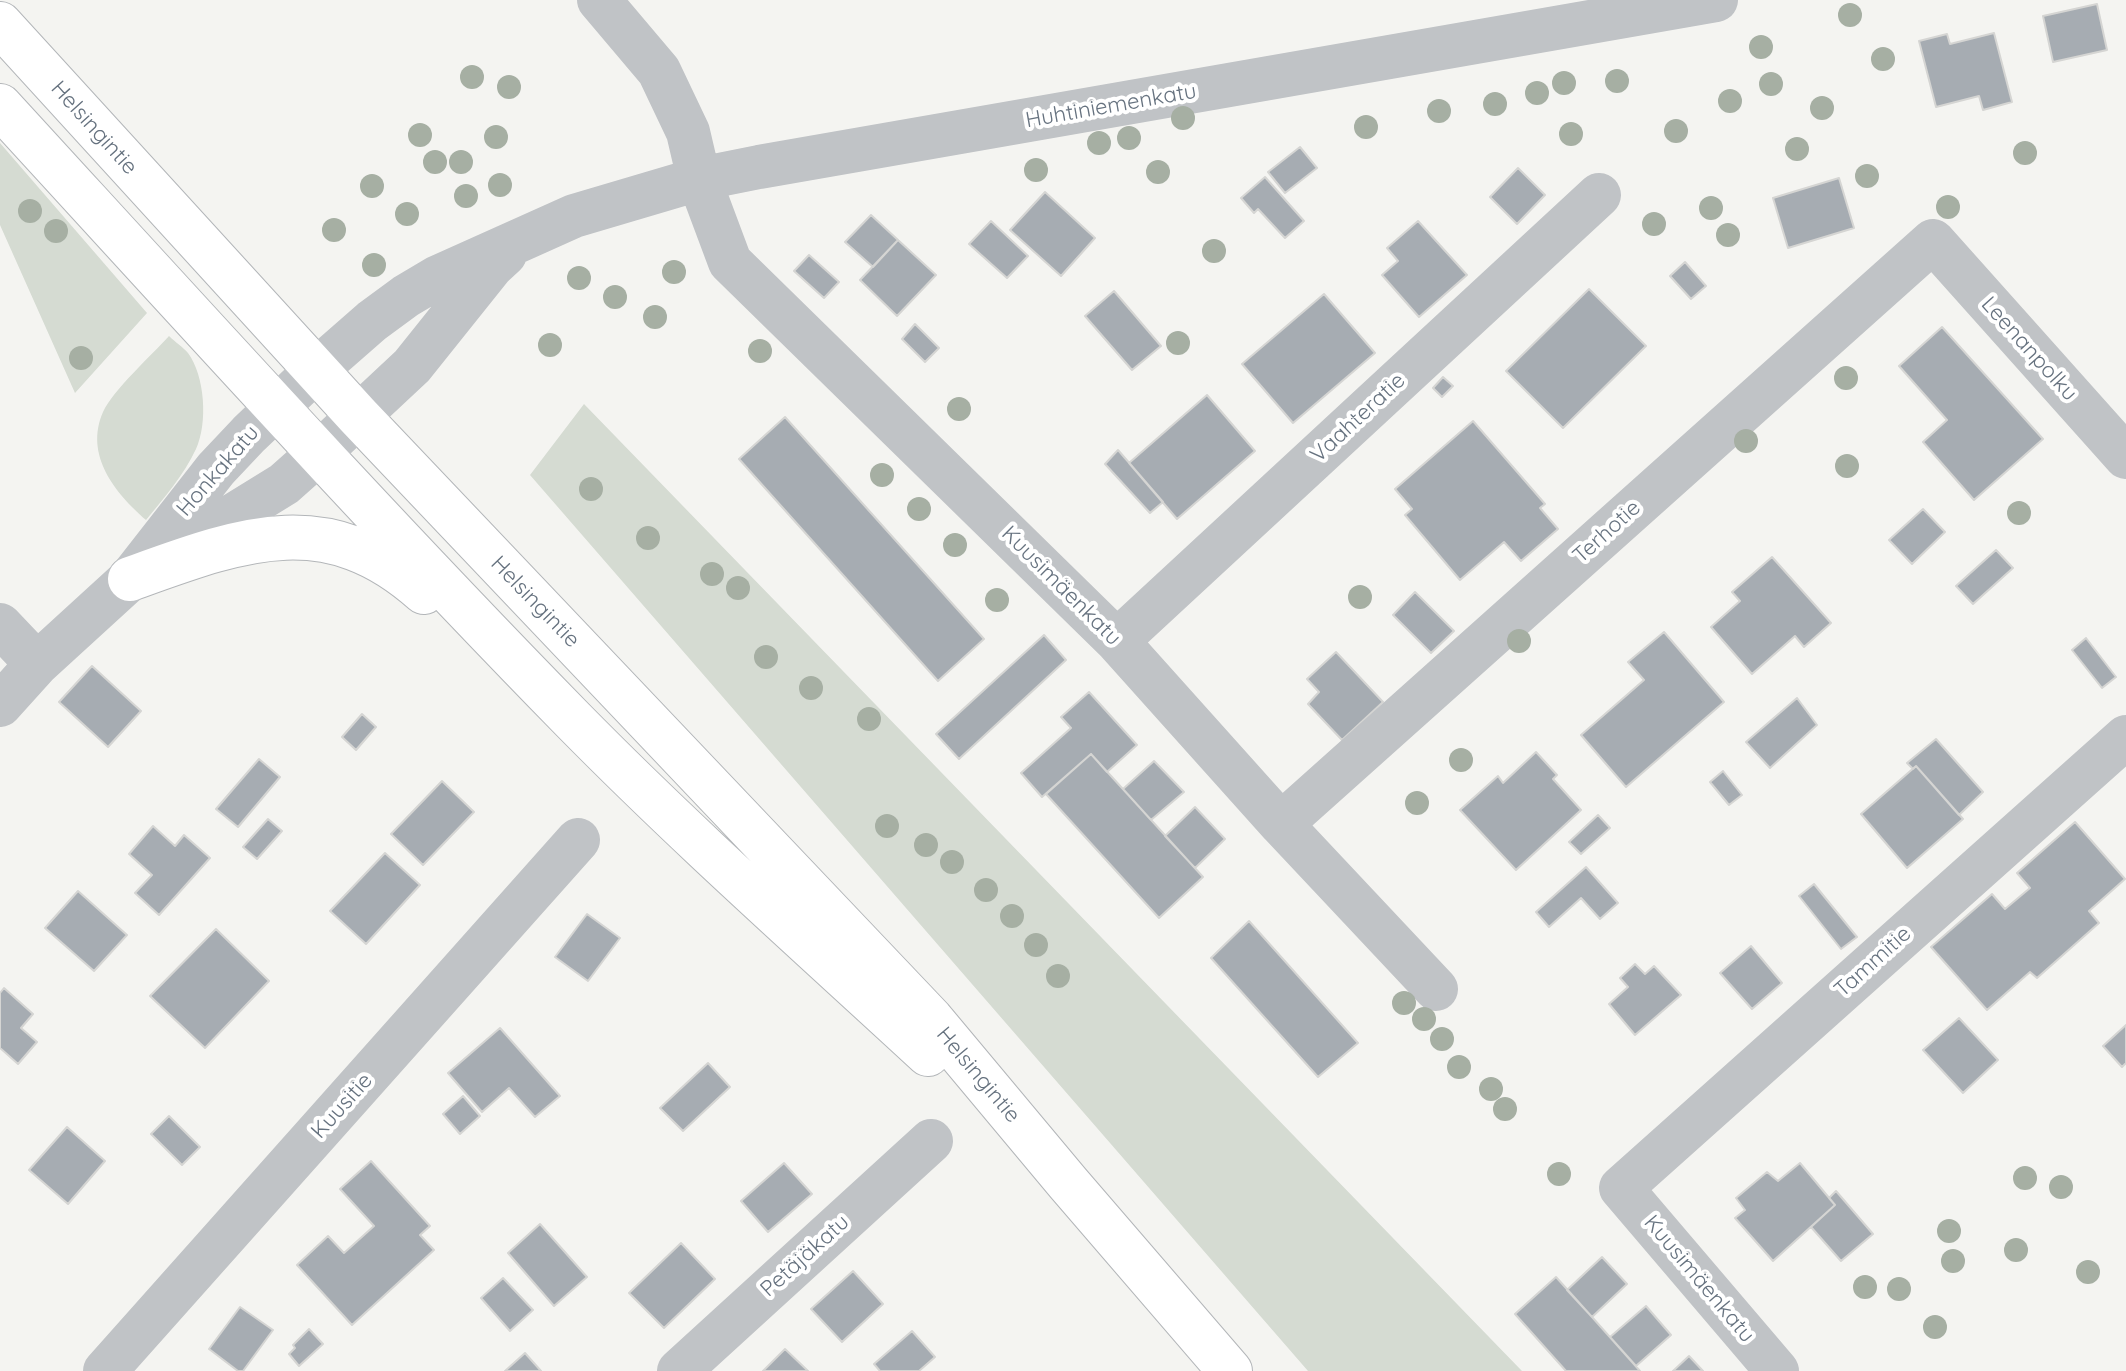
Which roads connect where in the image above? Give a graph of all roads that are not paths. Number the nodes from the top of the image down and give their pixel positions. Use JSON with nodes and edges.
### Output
{"nodes":[{"id":1,"x":599,"y":0,"type":"edge"},
{"id":2,"x":1716,"y":0,"type":"edge"},
{"id":3,"x":0,"y":24,"type":"edge"},
{"id":4,"x":0,"y":106,"type":"edge"},
{"id":5,"x":699,"y":179,"type":"junction"},
{"id":6,"x":1599,"y":195,"type":"dead end"},
{"id":7,"x":1933,"y":241,"type":"joint"},
{"id":8,"x":515,"y":244,"type":"junction"},
{"id":9,"x":316,"y":370,"type":"junction"},
{"id":10,"x":276,"y":406,"type":"junction"},
{"id":11,"x":358,"y":416,"type":"junction"},
{"id":12,"x":320,"y":452,"type":"junction"},
{"id":13,"x":2126,"y":457,"type":"edge"},
{"id":14,"x":130,"y":579,"type":"junction"},
{"id":15,"x":0,"y":625,"type":"edge"},
{"id":16,"x":1117,"y":641,"type":"junction"},
{"id":17,"x":37,"y":664,"type":"junction"},
{"id":18,"x":0,"y":705,"type":"edge"},
{"id":19,"x":575,"y":722,"type":"junction"},
{"id":20,"x":2126,"y":737,"type":"edge"},
{"id":21,"x":1281,"y":824,"type":"junction"},
{"id":22,"x":578,"y":840,"type":"dead end"},
{"id":23,"x":1436,"y":989,"type":"dead end"},
{"id":24,"x":931,"y":1141,"type":"dead end"},
{"id":25,"x":1068,"y":1183,"type":"junction"},
{"id":26,"x":1621,"y":1188,"type":"joint"},
{"id":27,"x":105,"y":1371,"type":"edge"},
{"id":28,"x":679,"y":1371,"type":"edge"},
{"id":29,"x":1230,"y":1371,"type":"edge"},
{"id":30,"x":1777,"y":1371,"type":"edge"}],
"edges":[{"from":1,"to":5,"type":"street","name":"Kuusimäenkatu"},
{"from":2,"to":5,"type":"street","name":"Huhtiniemenkatu"},
{"from":3,"to":9,"type":"main road","name":"Helsingintie"},
{"from":4,"to":10,"type":"main road","name":"Helsingintie"},
{"from":5,"to":8,"type":"street","name":"Huhtiniemenkatu"},
{"from":5,"to":16,"type":"street","name":"Kuusimäenkatu"},
{"from":6,"to":16,"type":"street","name":"Vaahteratie"},
{"from":7,"to":13,"type":"street","name":"Leenanpolku"},
{"from":7,"to":21,"type":"street","name":"Terhotie"},
{"from":8,"to":9,"type":"street","name":"Huhtiniemenkatu"},
{"from":8,"to":11,"type":"street","name":"Huhtiniemenkatu"},
{"from":9,"to":10,"type":"street","name":"Honkakatu"},
{"from":9,"to":11,"type":"main road","name":"Helsingintie"},
{"from":10,"to":12,"type":"main road","name":"Helsingintie"},
{"from":10,"to":14,"type":"street","name":"Honkakatu"},
{"from":11,"to":12,"type":"street","name":"Huhtiniemenkatu"},
{"from":11,"to":25,"type":"main road","name":"Helsingintie"},
{"from":12,"to":14,"type":"street","name":"Honkakatu"},
{"from":12,"to":19,"type":"main road","name":"Helsingintie"},
{"from":14,"to":17,"type":"street","name":"Honkakatu"},
{"from":14,"to":19,"type":"main road"},
{"from":15,"to":17,"type":"street"},
{"from":16,"to":21,"type":"street","name":"Kuusimäenkatu"},
{"from":17,"to":18,"type":"street","name":"Honkakatu"},
{"from":19,"to":25,"type":"main road","name":"Helsingintie"},
{"from":20,"to":26,"type":"street","name":"Tammitie"},
{"from":21,"to":23,"type":"street","name":"Kuusimäenkatu"},
{"from":22,"to":27,"type":"street","name":"Kuusitie"},
{"from":24,"to":28,"type":"street","name":"Petäjäkatu"},
{"from":25,"to":29,"type":"main road","name":"Helsingintie"},
{"from":26,"to":30,"type":"street","name":"Kuusimäenkatu"}]}
